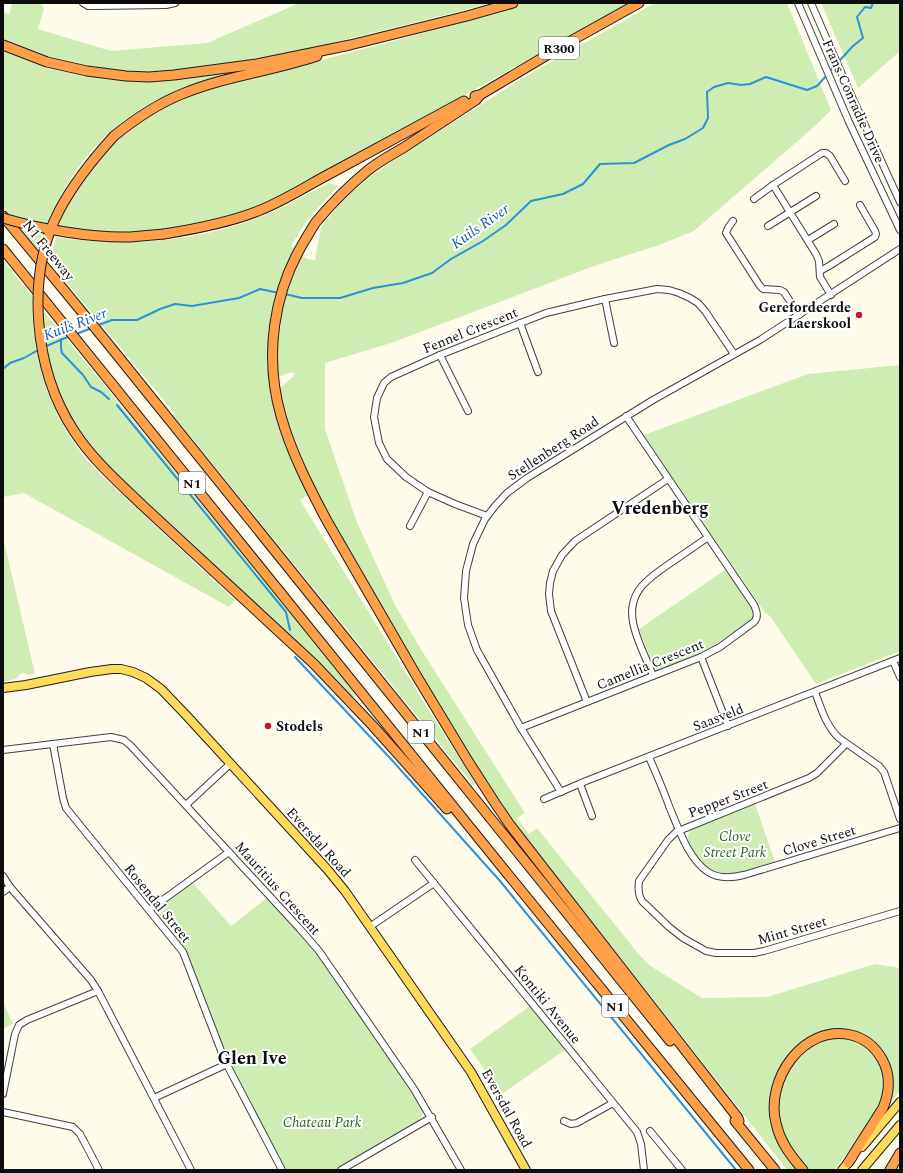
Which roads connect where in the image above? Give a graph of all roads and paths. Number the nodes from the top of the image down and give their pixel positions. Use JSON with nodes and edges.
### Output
{"nodes":[{"id":1,"x":83,"y":3,"type":"edge"},
{"id":2,"x":175,"y":3,"type":"edge"},
{"id":3,"x":513,"y":3,"type":"edge"},
{"id":4,"x":639,"y":3,"type":"edge"},
{"id":5,"x":798,"y":3,"type":"edge"},
{"id":6,"x":811,"y":3,"type":"edge"},
{"id":7,"x":3,"y":45,"type":"edge"},
{"id":8,"x":350,"y":45,"type":"junction"},
{"id":9,"x":480,"y":95,"type":"junction"},
{"id":10,"x":845,"y":181,"type":"dead end"},
{"id":11,"x":773,"y":185,"type":"junction"},
{"id":12,"x":816,"y":196,"type":"dead end"},
{"id":13,"x":754,"y":199,"type":"dead end"},
{"id":14,"x":900,"y":202,"type":"edge"},
{"id":15,"x":860,"y":205,"type":"dead end"},
{"id":16,"x":790,"y":212,"type":"junction"},
{"id":17,"x":3,"y":217,"type":"edge"},
{"id":18,"x":733,"y":222,"type":"dead end"},
{"id":19,"x":834,"y":224,"type":"dead end"},
{"id":20,"x":768,"y":226,"type":"dead end"},
{"id":21,"x":900,"y":230,"type":"edge"},
{"id":22,"x":808,"y":240,"type":"junction"},
{"id":23,"x":3,"y":249,"type":"edge"},
{"id":24,"x":900,"y":249,"type":"edge"},
{"id":25,"x":820,"y":271,"type":"junction"},
{"id":26,"x":831,"y":295,"type":"junction"},
{"id":27,"x":605,"y":299,"type":"junction"},
{"id":28,"x":799,"y":315,"type":"junction"},
{"id":29,"x":520,"y":323,"type":"junction"},
{"id":30,"x":614,"y":343,"type":"dead end"},
{"id":31,"x":734,"y":354,"type":"junction"},
{"id":32,"x":440,"y":355,"type":"junction"},
{"id":33,"x":538,"y":372,"type":"dead end"},
{"id":34,"x":468,"y":411,"type":"dead end"},
{"id":35,"x":626,"y":416,"type":"junction"},
{"id":36,"x":668,"y":479,"type":"junction"},
{"id":37,"x":428,"y":492,"type":"junction"},
{"id":38,"x":487,"y":516,"type":"junction"},
{"id":39,"x":410,"y":526,"type":"dead end"},
{"id":40,"x":707,"y":538,"type":"junction"},
{"id":41,"x":701,"y":657,"type":"junction"},
{"id":42,"x":900,"y":658,"type":"edge"},
{"id":43,"x":894,"y":661,"type":"junction"},
{"id":44,"x":653,"y":676,"type":"junction"},
{"id":45,"x":900,"y":677,"type":"edge"},
{"id":46,"x":3,"y":688,"type":"edge"},
{"id":47,"x":815,"y":692,"type":"junction"},
{"id":48,"x":586,"y":702,"type":"junction"},
{"id":49,"x":728,"y":726,"type":"junction"},
{"id":50,"x":521,"y":728,"type":"junction"},
{"id":51,"x":53,"y":744,"type":"junction"},
{"id":52,"x":846,"y":744,"type":"junction"},
{"id":53,"x":3,"y":750,"type":"edge"},
{"id":54,"x":649,"y":757,"type":"junction"},
{"id":55,"x":230,"y":764,"type":"junction"},
{"id":56,"x":580,"y":784,"type":"junction"},
{"id":57,"x":561,"y":792,"type":"junction"},
{"id":58,"x":544,"y":799,"type":"dead end"},
{"id":59,"x":186,"y":805,"type":"junction"},
{"id":60,"x":592,"y":816,"type":"dead end"},
{"id":61,"x":900,"y":819,"type":"edge"},
{"id":62,"x":900,"y":828,"type":"edge"},
{"id":63,"x":679,"y":830,"type":"junction"},
{"id":64,"x":229,"y":852,"type":"junction"},
{"id":65,"x":415,"y":860,"type":"dead end"},
{"id":66,"x":502,"y":867,"type":"junction"},
{"id":67,"x":3,"y":876,"type":"edge"},
{"id":68,"x":434,"y":883,"type":"junction"},
{"id":69,"x":10,"y":886,"type":"junction"},
{"id":70,"x":3,"y":892,"type":"edge"},
{"id":71,"x":639,"y":893,"type":"joint"},
{"id":72,"x":149,"y":910,"type":"junction"},
{"id":73,"x":900,"y":911,"type":"edge"},
{"id":74,"x":370,"y":926,"type":"junction"},
{"id":75,"x":98,"y":991,"type":"junction"},
{"id":76,"x":227,"y":1064,"type":"junction"},
{"id":77,"x":3,"y":1094,"type":"edge"},
{"id":78,"x":154,"y":1098,"type":"junction"},
{"id":79,"x":900,"y":1102,"type":"edge"},
{"id":80,"x":613,"y":1103,"type":"junction"},
{"id":81,"x":3,"y":1112,"type":"edge"},
{"id":82,"x":432,"y":1117,"type":"junction"},
{"id":83,"x":564,"y":1121,"type":"dead end"},
{"id":84,"x":738,"y":1124,"type":"junction"},
{"id":85,"x":900,"y":1125,"type":"edge"},
{"id":86,"x":650,"y":1131,"type":"dead end"},
{"id":87,"x":900,"y":1153,"type":"edge"},
{"id":88,"x":845,"y":1167,"type":"edge"},
{"id":89,"x":526,"y":1169,"type":"edge"},
{"id":90,"x":99,"y":1170,"type":"edge"},
{"id":91,"x":191,"y":1170,"type":"edge"},
{"id":92,"x":282,"y":1170,"type":"edge"},
{"id":93,"x":341,"y":1170,"type":"edge"},
{"id":94,"x":461,"y":1170,"type":"edge"},
{"id":95,"x":644,"y":1170,"type":"edge"},
{"id":96,"x":682,"y":1170,"type":"edge"},
{"id":97,"x":749,"y":1170,"type":"edge"},
{"id":98,"x":775,"y":1170,"type":"edge"},
{"id":99,"x":803,"y":1170,"type":"edge"},
{"id":100,"x":862,"y":1170,"type":"edge"},
{"id":101,"x":890,"y":1170,"type":"edge"}],
"edges":[{"from":1,"to":2,"type":"street"},
{"from":3,"to":8,"type":"highway"},
{"from":4,"to":9,"type":"highway","number":"R300"},
{"from":5,"to":21,"type":"street","name":"Frans Conradie Drive"},
{"from":6,"to":14,"type":"street","name":"Frans Conradie Drive"},
{"from":7,"to":8,"type":"highway"},
{"from":8,"to":66,"type":"highway","bridge":true},
{"from":9,"to":17,"type":"highway","bridge":true},
{"from":9,"to":84,"type":"highway"},
{"from":10,"to":11,"type":"street"},
{"from":11,"to":13,"type":"street"},
{"from":11,"to":16,"type":"street"},
{"from":12,"to":16,"type":"street"},
{"from":15,"to":25,"type":"street"},
{"from":16,"to":20,"type":"street"},
{"from":16,"to":22,"type":"street"},
{"from":17,"to":84,"type":"highway","name":"N1 Freeway","number":"N1"},
{"from":18,"to":28,"type":"street"},
{"from":19,"to":22,"type":"street"},
{"from":22,"to":25,"type":"street"},
{"from":23,"to":66,"type":"highway","number":"N1"},
{"from":24,"to":26,"type":"street","name":"Stellenberg Road"},
{"from":25,"to":26,"type":"street"},
{"from":26,"to":28,"type":"street","name":"Stellenberg Road"},
{"from":27,"to":29,"type":"street","name":"Fennel Crescent"},
{"from":27,"to":30,"type":"street"},
{"from":27,"to":31,"type":"street","name":"Fennel Crescent"},
{"from":28,"to":31,"type":"street","name":"Stellenberg Road"},
{"from":29,"to":32,"type":"street","name":"Fennel Crescent"},
{"from":29,"to":33,"type":"street"},
{"from":31,"to":35,"type":"street","name":"Stellenberg Road"},
{"from":32,"to":34,"type":"street"},
{"from":32,"to":37,"type":"street","name":"Fennel Crescent"},
{"from":35,"to":36,"type":"street","name":"Camellia Crescent"},
{"from":35,"to":38,"type":"street","name":"Stellenberg Road"},
{"from":36,"to":40,"type":"street","name":"Camellia Crescent"},
{"from":36,"to":48,"type":"street"},
{"from":37,"to":38,"type":"street","name":"Fennel Crescent"},
{"from":37,"to":39,"type":"street"},
{"from":38,"to":50,"type":"street","name":"Stellenberg Road"},
{"from":40,"to":41,"type":"street","name":"Camellia Crescent"},
{"from":40,"to":44,"type":"street"},
{"from":41,"to":44,"type":"street","name":"Camellia Crescent"},
{"from":41,"to":49,"type":"street"},
{"from":42,"to":43,"type":"street","name":"Saasveld"},
{"from":43,"to":45,"type":"street"},
{"from":43,"to":47,"type":"street","name":"Saasveld"},
{"from":44,"to":48,"type":"street","name":"Camellia Crescent"},
{"from":46,"to":55,"type":"main road","name":"Eversdal Road"},
{"from":47,"to":49,"type":"street","name":"Saasveld"},
{"from":47,"to":52,"type":"street"},
{"from":48,"to":50,"type":"street","name":"Camellia Crescent"},
{"from":49,"to":54,"type":"street","name":"Saasveld"},
{"from":50,"to":57,"type":"street","name":"Stellenberg Road"},
{"from":51,"to":53,"type":"street","name":"Mauritius Crescent"},
{"from":51,"to":59,"type":"street","name":"Mauritius Crescent"},
{"from":51,"to":72,"type":"street","name":"Rosendal Street"},
{"from":52,"to":61,"type":"street"},
{"from":52,"to":63,"type":"street","name":"Pepper Street"},
{"from":54,"to":56,"type":"street","name":"Saasveld"},
{"from":54,"to":63,"type":"street","name":"Clove Street"},
{"from":55,"to":59,"type":"street"},
{"from":55,"to":74,"type":"main road","name":"Eversdal Road"},
{"from":56,"to":57,"type":"street","name":"Saasveld"},
{"from":56,"to":60,"type":"street"},
{"from":57,"to":58,"type":"street","name":"Saasveld"},
{"from":59,"to":64,"type":"street","name":"Mauritius Crescent"},
{"from":62,"to":63,"type":"street","name":"Clove Street"},
{"from":63,"to":71,"type":"street","name":"Pepper Street"},
{"from":64,"to":72,"type":"street"},
{"from":64,"to":82,"type":"street","name":"Mauritius Crescent"},
{"from":65,"to":68,"type":"street","name":"Kontiki Avenue"},
{"from":66,"to":97,"type":"highway","number":"N1"},
{"from":67,"to":69,"type":"street"},
{"from":68,"to":74,"type":"street"},
{"from":68,"to":80,"type":"street","name":"Kontiki Avenue"},
{"from":69,"to":70,"type":"street"},
{"from":69,"to":75,"type":"street"},
{"from":71,"to":73,"type":"street","name":"Mint Street"},
{"from":72,"to":76,"type":"street","name":"Rosendal Street"},
{"from":74,"to":89,"type":"main road","name":"Eversdal Road"},
{"from":75,"to":77,"type":"street"},
{"from":75,"to":78,"type":"street"},
{"from":76,"to":78,"type":"street"},
{"from":76,"to":92,"type":"street","name":"Rosendal Street"},
{"from":78,"to":91,"type":"street"},
{"from":79,"to":88,"type":"main road"},
{"from":80,"to":83,"type":"street"},
{"from":80,"to":95,"type":"street","name":"Kontiki Avenue"},
{"from":81,"to":90,"type":"street"},
{"from":82,"to":93,"type":"street"},
{"from":82,"to":94,"type":"street","name":"Mauritius Crescent"},
{"from":84,"to":98,"type":"highway","number":"N1"},
{"from":85,"to":100,"type":"main road"},
{"from":86,"to":96,"type":"street"},
{"from":87,"to":101,"type":"highway"},
{"from":88,"to":99,"type":"highway"}]}
